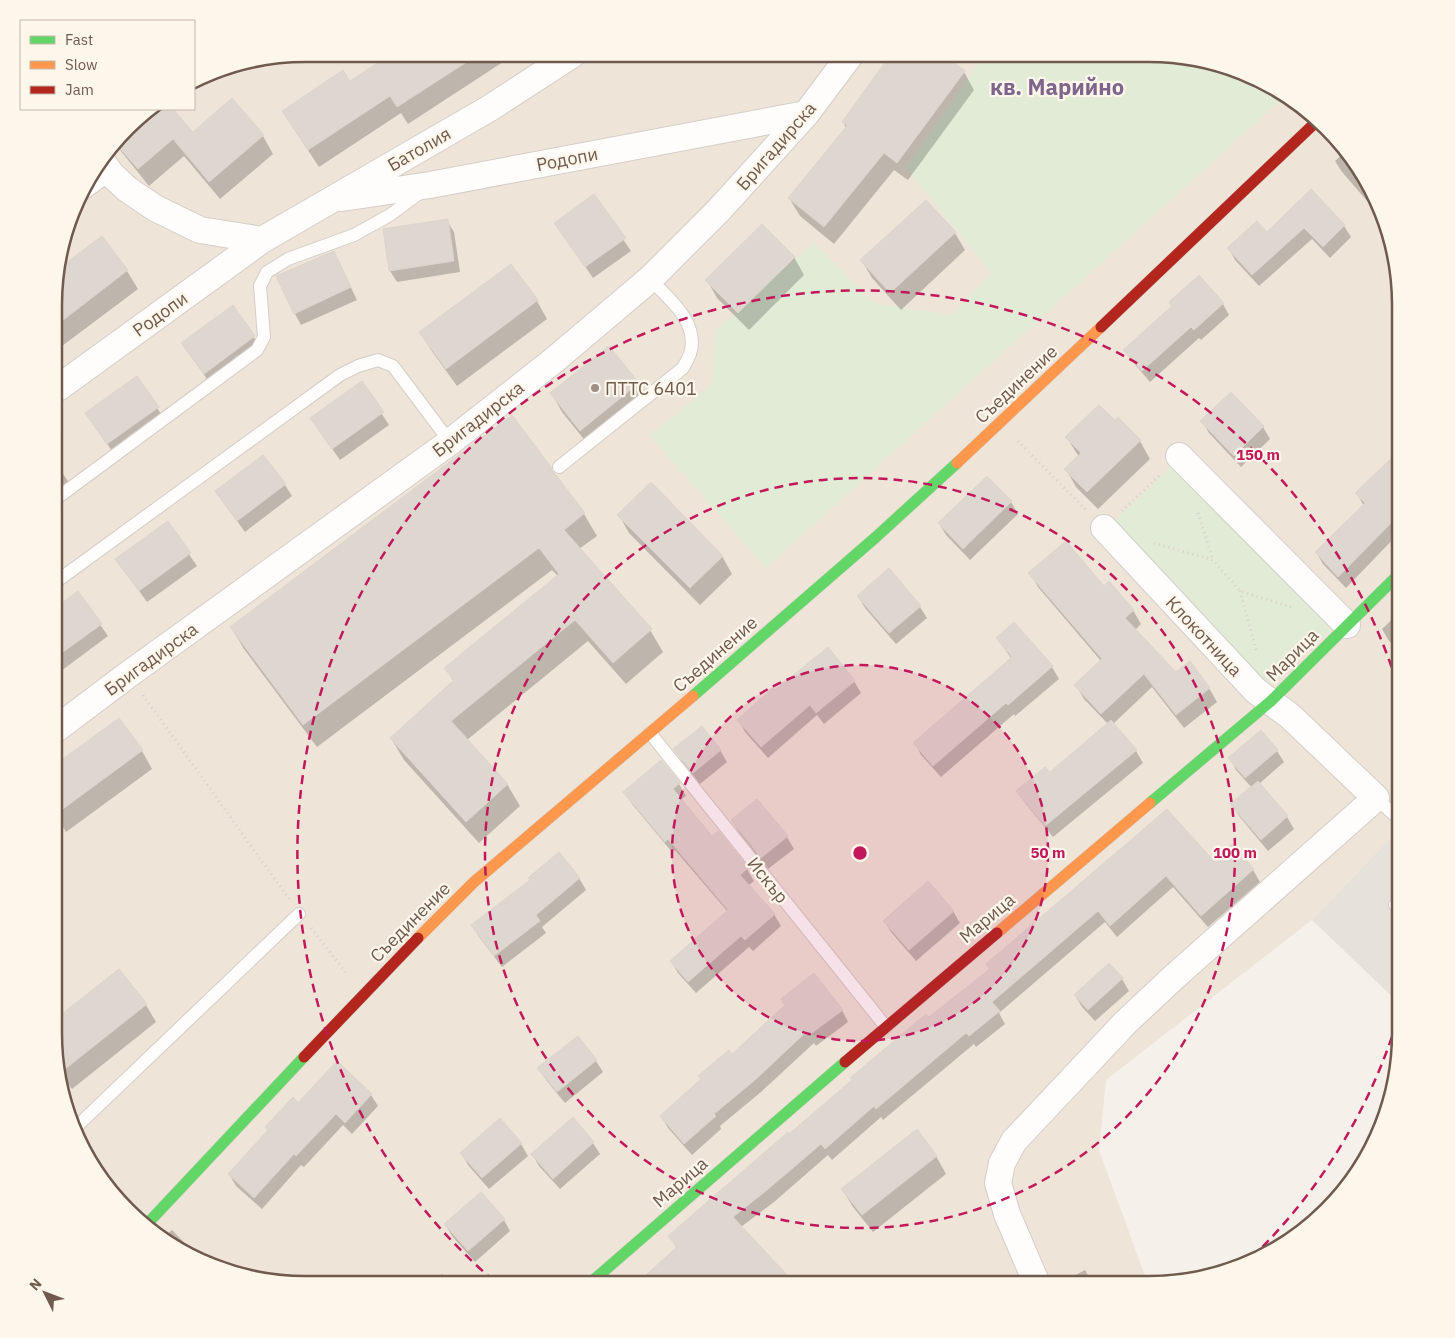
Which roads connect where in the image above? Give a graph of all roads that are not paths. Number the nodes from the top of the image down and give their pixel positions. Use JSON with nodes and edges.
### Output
{"nodes":[{"id":1,"x":561,"y":62,"type":"edge"},
{"id":2,"x":845,"y":62,"type":"edge"},
{"id":3,"x":806,"y":114,"type":"junction"},
{"id":4,"x":1312,"y":125,"type":"edge"},
{"id":5,"x":107,"y":167,"type":"edge"},
{"id":6,"x":430,"y":185,"type":"junction"},
{"id":7,"x":327,"y":201,"type":"junction"},
{"id":8,"x":262,"y":240,"type":"junction"},
{"id":9,"x":650,"y":279,"type":"junction"},
{"id":10,"x":62,"y":385,"type":"edge"},
{"id":11,"x":450,"y":442,"type":"junction"},
{"id":12,"x":1180,"y":456,"type":"road end"},
{"id":13,"x":559,"y":466,"type":"dead end"},
{"id":14,"x":62,"y":494,"type":"edge"},
{"id":15,"x":1104,"y":528,"type":"road end"},
{"id":16,"x":62,"y":577,"type":"edge"},
{"id":17,"x":1392,"y":581,"type":"edge"},
{"id":18,"x":1347,"y":625,"type":"junction"},
{"id":19,"x":1270,"y":701,"type":"junction"},
{"id":20,"x":62,"y":725,"type":"edge"},
{"id":21,"x":650,"y":733,"type":"junction"},
{"id":22,"x":1376,"y":798,"type":"junction"},
{"id":23,"x":1392,"y":813,"type":"edge"},
{"id":24,"x":299,"y":914,"type":"road end"},
{"id":25,"x":886,"y":1027,"type":"junction"},
{"id":26,"x":80,"y":1123,"type":"edge"},
{"id":27,"x":151,"y":1220,"type":"edge"},
{"id":28,"x":598,"y":1276,"type":"edge"},
{"id":29,"x":1034,"y":1276,"type":"edge"}],
"edges":[{"from":1,"to":7,"type":"street","name":"Батолия"},
{"from":2,"to":3,"type":"street","name":"Бригадирска"},
{"from":3,"to":6,"type":"street","name":"Родопи"},
{"from":3,"to":9,"type":"street","name":"Бригадирска"},
{"from":4,"to":21,"type":"street","name":"Съединение"},
{"from":5,"to":8,"type":"street"},
{"from":6,"to":7,"type":"street","name":"Родопи"},
{"from":6,"to":14,"type":"lane"},
{"from":7,"to":8,"type":"street","name":"Батолия"},
{"from":8,"to":10,"type":"street","name":"Родопи"},
{"from":9,"to":11,"type":"street","name":"Бригадирска"},
{"from":9,"to":13,"type":"lane"},
{"from":11,"to":16,"type":"lane"},
{"from":11,"to":20,"type":"street","name":"Бригадирска"},
{"from":12,"to":18,"type":"street"},
{"from":15,"to":19,"type":"street","name":"Клокотница"},
{"from":17,"to":18,"type":"street","name":"Марица"},
{"from":18,"to":19,"type":"street","name":"Марица"},
{"from":19,"to":22,"type":"street","name":"Клокотница"},
{"from":19,"to":25,"type":"street","name":"Марица"},
{"from":21,"to":25,"type":"lane","name":"Искър"},
{"from":21,"to":27,"type":"street","name":"Съединение"},
{"from":22,"to":23,"type":"lane"},
{"from":22,"to":29,"type":"street"},
{"from":24,"to":26,"type":"lane"},
{"from":25,"to":28,"type":"street","name":"Марица"}]}
